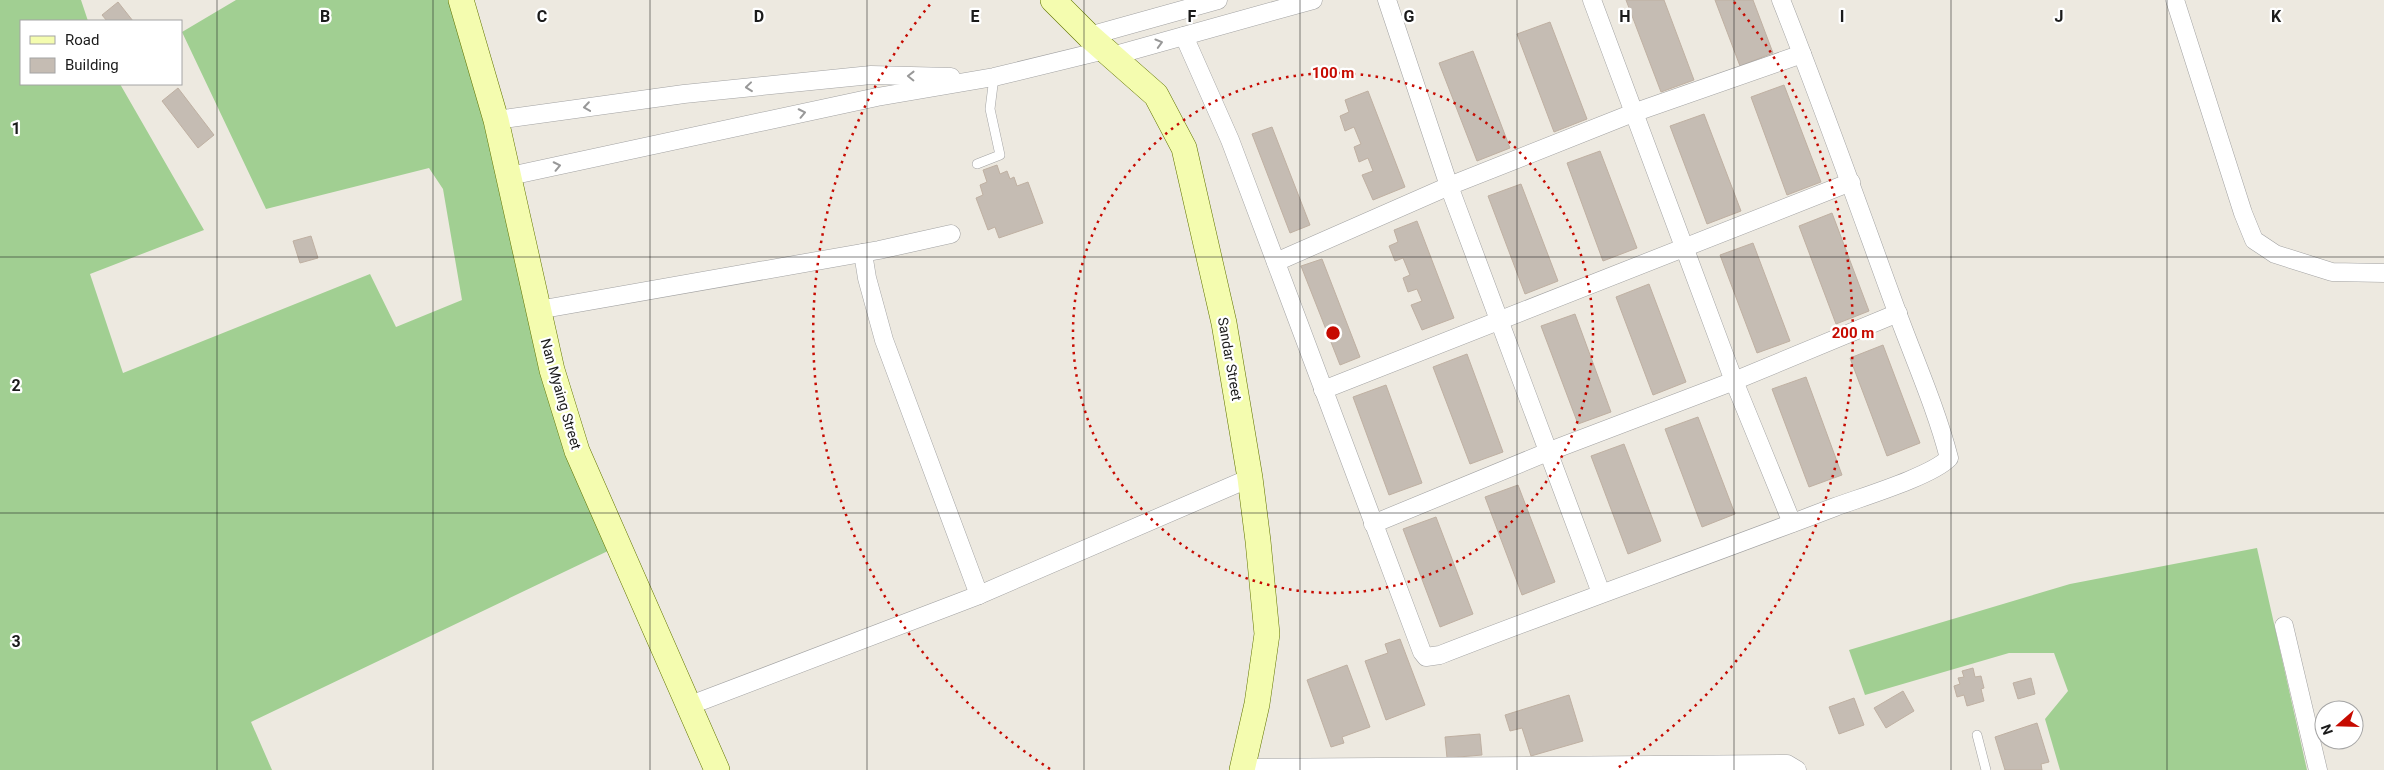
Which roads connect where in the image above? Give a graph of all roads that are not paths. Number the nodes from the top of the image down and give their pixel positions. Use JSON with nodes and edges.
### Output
{"nodes":[{"id":1,"x":461,"y":0,"type":"edge"},
{"id":2,"x":1053,"y":0,"type":"edge"},
{"id":3,"x":1218,"y":0,"type":"edge"},
{"id":4,"x":1313,"y":0,"type":"edge"},
{"id":5,"x":1388,"y":0,"type":"edge"},
{"id":6,"x":1592,"y":0,"type":"edge"},
{"id":7,"x":1780,"y":0,"type":"edge"},
{"id":8,"x":2176,"y":0,"type":"edge"},
{"id":9,"x":1184,"y":36,"type":"junction"},
{"id":10,"x":1102,"y":47,"type":"junction"},
{"id":11,"x":1802,"y":54,"type":"junction"},
{"id":12,"x":994,"y":77,"type":"junction"},
{"id":13,"x":1633,"y":113,"type":"junction"},
{"id":14,"x":496,"y":120,"type":"junction"},
{"id":15,"x":977,"y":164,"type":"dead end"},
{"id":16,"x":510,"y":176,"type":"junction"},
{"id":17,"x":1851,"y":182,"type":"junction"},
{"id":18,"x":1449,"y":186,"type":"junction"},
{"id":19,"x":951,"y":234,"type":"dead end"},
{"id":20,"x":1684,"y":246,"type":"junction"},
{"id":21,"x":863,"y":253,"type":"junction"},
{"id":22,"x":1276,"y":262,"type":"junction"},
{"id":23,"x":2384,"y":273,"type":"edge"},
{"id":24,"x":538,"y":310,"type":"junction"},
{"id":25,"x":1898,"y":313,"type":"junction"},
{"id":26,"x":1499,"y":321,"type":"junction"},
{"id":27,"x":1734,"y":381,"type":"junction"},
{"id":28,"x":1323,"y":390,"type":"junction"},
{"id":29,"x":1550,"y":450,"type":"junction"},
{"id":30,"x":1250,"y":478,"type":"junction"},
{"id":31,"x":1373,"y":524,"type":"junction"},
{"id":32,"x":1792,"y":524,"type":"junction"},
{"id":33,"x":1601,"y":593,"type":"junction"},
{"id":34,"x":979,"y":595,"type":"junction"},
{"id":35,"x":2284,"y":626,"type":"dead end"},
{"id":36,"x":688,"y":706,"type":"junction"},
{"id":37,"x":1977,"y":734,"type":"dead end"},
{"id":38,"x":1242,"y":769,"type":"edge"},
{"id":39,"x":717,"y":770,"type":"edge"},
{"id":40,"x":1797,"y":770,"type":"edge"},
{"id":41,"x":1986,"y":770,"type":"edge"},
{"id":42,"x":2318,"y":770,"type":"edge"}],
"edges":[{"from":1,"to":14,"type":"street","name":"Nan Myaing Street"},
{"from":2,"to":10,"type":"street","name":"Sandar Street"},
{"from":3,"to":10,"type":"street"},
{"from":4,"to":9,"type":"street"},
{"from":5,"to":18,"type":"street"},
{"from":6,"to":13,"type":"street"},
{"from":7,"to":11,"type":"street"},
{"from":8,"to":23,"type":"street"},
{"from":10,"to":9,"type":"street","one_way":true},
{"from":9,"to":22,"type":"street"},
{"from":10,"to":12,"type":"street"},
{"from":10,"to":30,"type":"street","name":"Sandar Street"},
{"from":11,"to":13,"type":"street"},
{"from":11,"to":17,"type":"street"},
{"from":12,"to":14,"type":"street","one_way":true},
{"from":12,"to":15,"type":"lane"},
{"from":16,"to":12,"type":"street","one_way":true},
{"from":13,"to":18,"type":"street"},
{"from":13,"to":20,"type":"street"},
{"from":14,"to":16,"type":"street","name":"Nan Myaing Street"},
{"from":16,"to":24,"type":"street","name":"Nan Myaing Street"},
{"from":17,"to":20,"type":"street"},
{"from":17,"to":25,"type":"street"},
{"from":18,"to":22,"type":"street"},
{"from":18,"to":26,"type":"street"},
{"from":19,"to":21,"type":"street"},
{"from":20,"to":26,"type":"street"},
{"from":20,"to":27,"type":"street"},
{"from":21,"to":24,"type":"street"},
{"from":21,"to":34,"type":"street"},
{"from":22,"to":28,"type":"street"},
{"from":24,"to":36,"type":"street","name":"Nan Myaing Street"},
{"from":25,"to":27,"type":"street"},
{"from":25,"to":32,"type":"street"},
{"from":26,"to":28,"type":"street"},
{"from":26,"to":29,"type":"street"},
{"from":27,"to":29,"type":"street"},
{"from":27,"to":32,"type":"street"},
{"from":28,"to":31,"type":"street"},
{"from":29,"to":31,"type":"street"},
{"from":29,"to":33,"type":"street"},
{"from":30,"to":34,"type":"street"},
{"from":30,"to":38,"type":"street","name":"Sandar Street"},
{"from":31,"to":33,"type":"street"},
{"from":32,"to":33,"type":"street"},
{"from":34,"to":36,"type":"street"},
{"from":35,"to":42,"type":"street"},
{"from":36,"to":39,"type":"street","name":"Nan Myaing Street"},
{"from":37,"to":41,"type":"lane"},
{"from":38,"to":40,"type":"street"}]}
